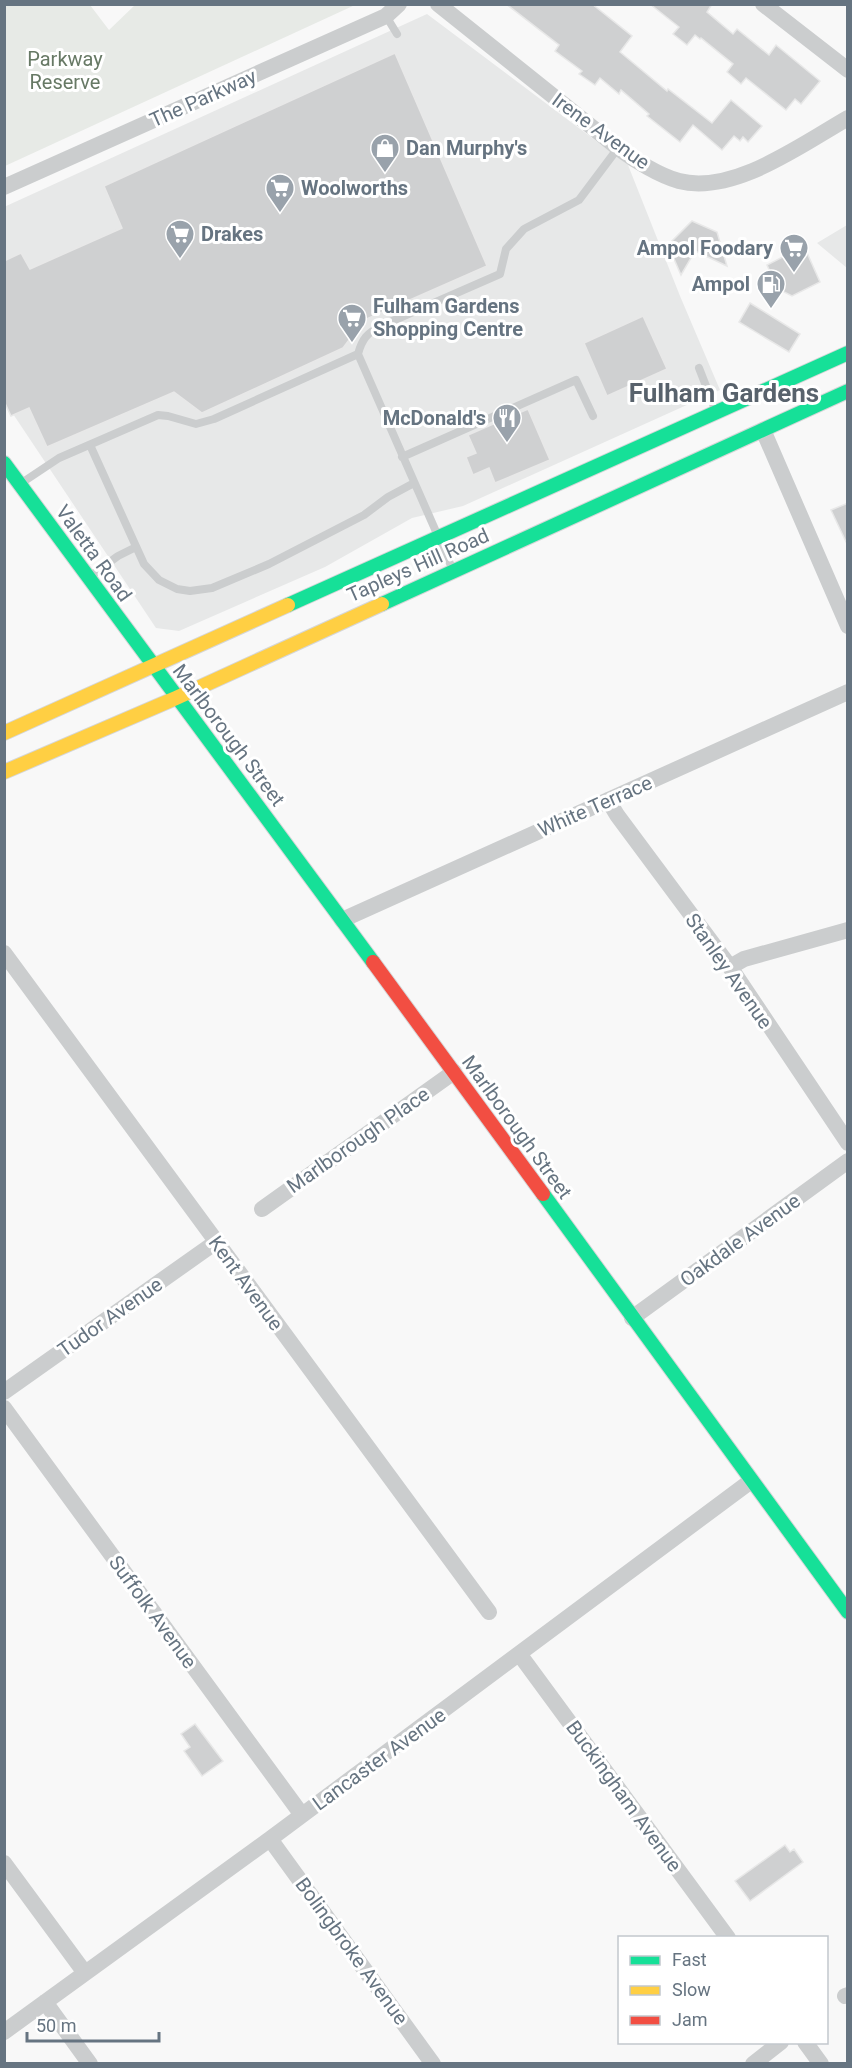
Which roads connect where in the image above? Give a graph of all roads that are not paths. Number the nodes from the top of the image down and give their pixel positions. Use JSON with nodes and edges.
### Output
{"nodes":[{"id":1,"x":438,"y":4,"type":"edge"},
{"id":2,"x":764,"y":4,"type":"edge"},
{"id":3,"x":393,"y":10,"type":"edge"},
{"id":4,"x":397,"y":34,"type":"dead end"},
{"id":5,"x":848,"y":70,"type":"edge"},
{"id":6,"x":848,"y":118,"type":"edge"},
{"id":7,"x":618,"y":148,"type":"junction"},
{"id":8,"x":4,"y":188,"type":"edge"},
{"id":9,"x":848,"y":353,"type":"edge"},
{"id":10,"x":358,"y":354,"type":"junction"},
{"id":11,"x":699,"y":368,"type":"dead end"},
{"id":12,"x":848,"y":392,"type":"edge"},
{"id":13,"x":716,"y":412,"type":"junction"},
{"id":14,"x":593,"y":416,"type":"dead end"},
{"id":15,"x":763,"y":430,"type":"junction"},
{"id":16,"x":90,"y":445,"type":"junction"},
{"id":17,"x":402,"y":457,"type":"junction"},
{"id":18,"x":4,"y":463,"type":"edge"},
{"id":19,"x":414,"y":483,"type":"junction"},
{"id":20,"x":20,"y":484,"type":"junction"},
{"id":21,"x":438,"y":537,"type":"junction"},
{"id":22,"x":136,"y":547,"type":"junction"},
{"id":23,"x":453,"y":571,"type":"junction"},
{"id":24,"x":88,"y":577,"type":"junction"},
{"id":25,"x":848,"y":626,"type":"edge"},
{"id":26,"x":153,"y":666,"type":"junction"},
{"id":27,"x":848,"y":692,"type":"edge"},
{"id":28,"x":176,"y":698,"type":"junction"},
{"id":29,"x":4,"y":733,"type":"edge"},
{"id":30,"x":4,"y":772,"type":"edge"},
{"id":31,"x":608,"y":800,"type":"junction"},
{"id":32,"x":342,"y":920,"type":"junction"},
{"id":33,"x":848,"y":930,"type":"edge"},
{"id":34,"x":4,"y":953,"type":"edge"},
{"id":35,"x":730,"y":967,"type":"junction"},
{"id":36,"x":454,"y":1072,"type":"junction"},
{"id":37,"x":848,"y":1143,"type":"edge"},
{"id":38,"x":848,"y":1161,"type":"edge"},
{"id":39,"x":262,"y":1209,"type":"dead end"},
{"id":40,"x":216,"y":1242,"type":"junction"},
{"id":41,"x":632,"y":1318,"type":"junction"},
{"id":42,"x":4,"y":1392,"type":"edge"},
{"id":43,"x":4,"y":1408,"type":"edge"},
{"id":44,"x":751,"y":1481,"type":"junction"},
{"id":45,"x":489,"y":1612,"type":"dead end"},
{"id":46,"x":848,"y":1612,"type":"edge"},
{"id":47,"x":520,"y":1654,"type":"junction"},
{"id":48,"x":302,"y":1815,"type":"junction"},
{"id":49,"x":270,"y":1839,"type":"junction"},
{"id":50,"x":4,"y":1863,"type":"edge"},
{"id":51,"x":727,"y":1936,"type":"edge"},
{"id":52,"x":85,"y":1973,"type":"junction"},
{"id":53,"x":45,"y":2002,"type":"junction"},
{"id":54,"x":4,"y":2032,"type":"edge"},
{"id":55,"x":780,"y":2044,"type":"edge"},
{"id":56,"x":806,"y":2044,"type":"edge"},
{"id":57,"x":90,"y":2064,"type":"edge"},
{"id":58,"x":433,"y":2064,"type":"edge"},
{"id":59,"x":753,"y":2064,"type":"edge"},
{"id":60,"x":821,"y":2064,"type":"edge"}],
"edges":[{"from":1,"to":7,"type":"street","name":"Irene Avenue"},
{"from":2,"to":5,"type":"street"},
{"from":3,"to":4,"type":"lane"},
{"from":3,"to":8,"type":"street","name":"The Parkway"},
{"from":6,"to":7,"type":"street","name":"Irene Avenue"},
{"from":7,"to":10,"type":"lane"},
{"from":9,"to":13,"type":"main road","name":"Tapleys Hill Road"},
{"from":10,"to":16,"type":"lane"},
{"from":10,"to":17,"type":"lane"},
{"from":11,"to":13,"type":"lane"},
{"from":12,"to":15,"type":"main road","name":"Tapleys Hill Road"},
{"from":13,"to":21,"type":"main road","name":"Tapleys Hill Road"},
{"from":14,"to":17,"type":"lane"},
{"from":15,"to":23,"type":"main road","name":"Tapleys Hill Road"},
{"from":15,"to":25,"type":"street"},
{"from":16,"to":20,"type":"lane"},
{"from":16,"to":22,"type":"lane"},
{"from":17,"to":19,"type":"lane"},
{"from":18,"to":20,"type":"main road","name":"Valetta Road"},
{"from":19,"to":21,"type":"lane"},
{"from":19,"to":22,"type":"lane"},
{"from":20,"to":24,"type":"main road","name":"Valetta Road"},
{"from":21,"to":23,"type":"lane"},
{"from":21,"to":26,"type":"main road","name":"Tapleys Hill Road"},
{"from":22,"to":24,"type":"lane"},
{"from":23,"to":28,"type":"main road","name":"Tapleys Hill Road"},
{"from":24,"to":26,"type":"main road","name":"Valetta Road"},
{"from":26,"to":28,"type":"main road","name":"Marlborough Street"},
{"from":26,"to":29,"type":"main road","name":"Tapleys Hill Road"},
{"from":27,"to":31,"type":"street","name":"White Terrace"},
{"from":28,"to":30,"type":"main road","name":"Tapleys Hill Road"},
{"from":28,"to":32,"type":"main road","name":"Marlborough Street"},
{"from":31,"to":32,"type":"street","name":"White Terrace"},
{"from":31,"to":35,"type":"street","name":"Stanley Avenue"},
{"from":32,"to":36,"type":"main road","name":"Marlborough Street"},
{"from":33,"to":35,"type":"street"},
{"from":34,"to":40,"type":"street","name":"Kent Avenue"},
{"from":35,"to":37,"type":"street","name":"Stanley Avenue"},
{"from":36,"to":39,"type":"street","name":"Marlborough Place"},
{"from":36,"to":41,"type":"main road","name":"Marlborough Street"},
{"from":38,"to":41,"type":"street","name":"Oakdale Avenue"},
{"from":40,"to":42,"type":"street","name":"Tudor Avenue"},
{"from":40,"to":45,"type":"street","name":"Kent Avenue"},
{"from":41,"to":44,"type":"main road","name":"Marlborough Street"},
{"from":43,"to":48,"type":"street","name":"Suffolk Avenue"},
{"from":44,"to":46,"type":"main road","name":"Marlborough Street"},
{"from":44,"to":47,"type":"street","name":"Lancaster Avenue"},
{"from":47,"to":48,"type":"street","name":"Lancaster Avenue"},
{"from":47,"to":51,"type":"street","name":"Buckingham Avenue"},
{"from":48,"to":49,"type":"street","name":"Lancaster Avenue"},
{"from":49,"to":52,"type":"street","name":"Lancaster Avenue"},
{"from":49,"to":58,"type":"street","name":"Bolingbroke Avenue"},
{"from":50,"to":52,"type":"street"},
{"from":52,"to":53,"type":"street","name":"Lancaster Avenue"},
{"from":53,"to":54,"type":"street","name":"Lancaster Avenue"},
{"from":53,"to":57,"type":"street"},
{"from":55,"to":59,"type":"street"},
{"from":56,"to":60,"type":"street"}]}
